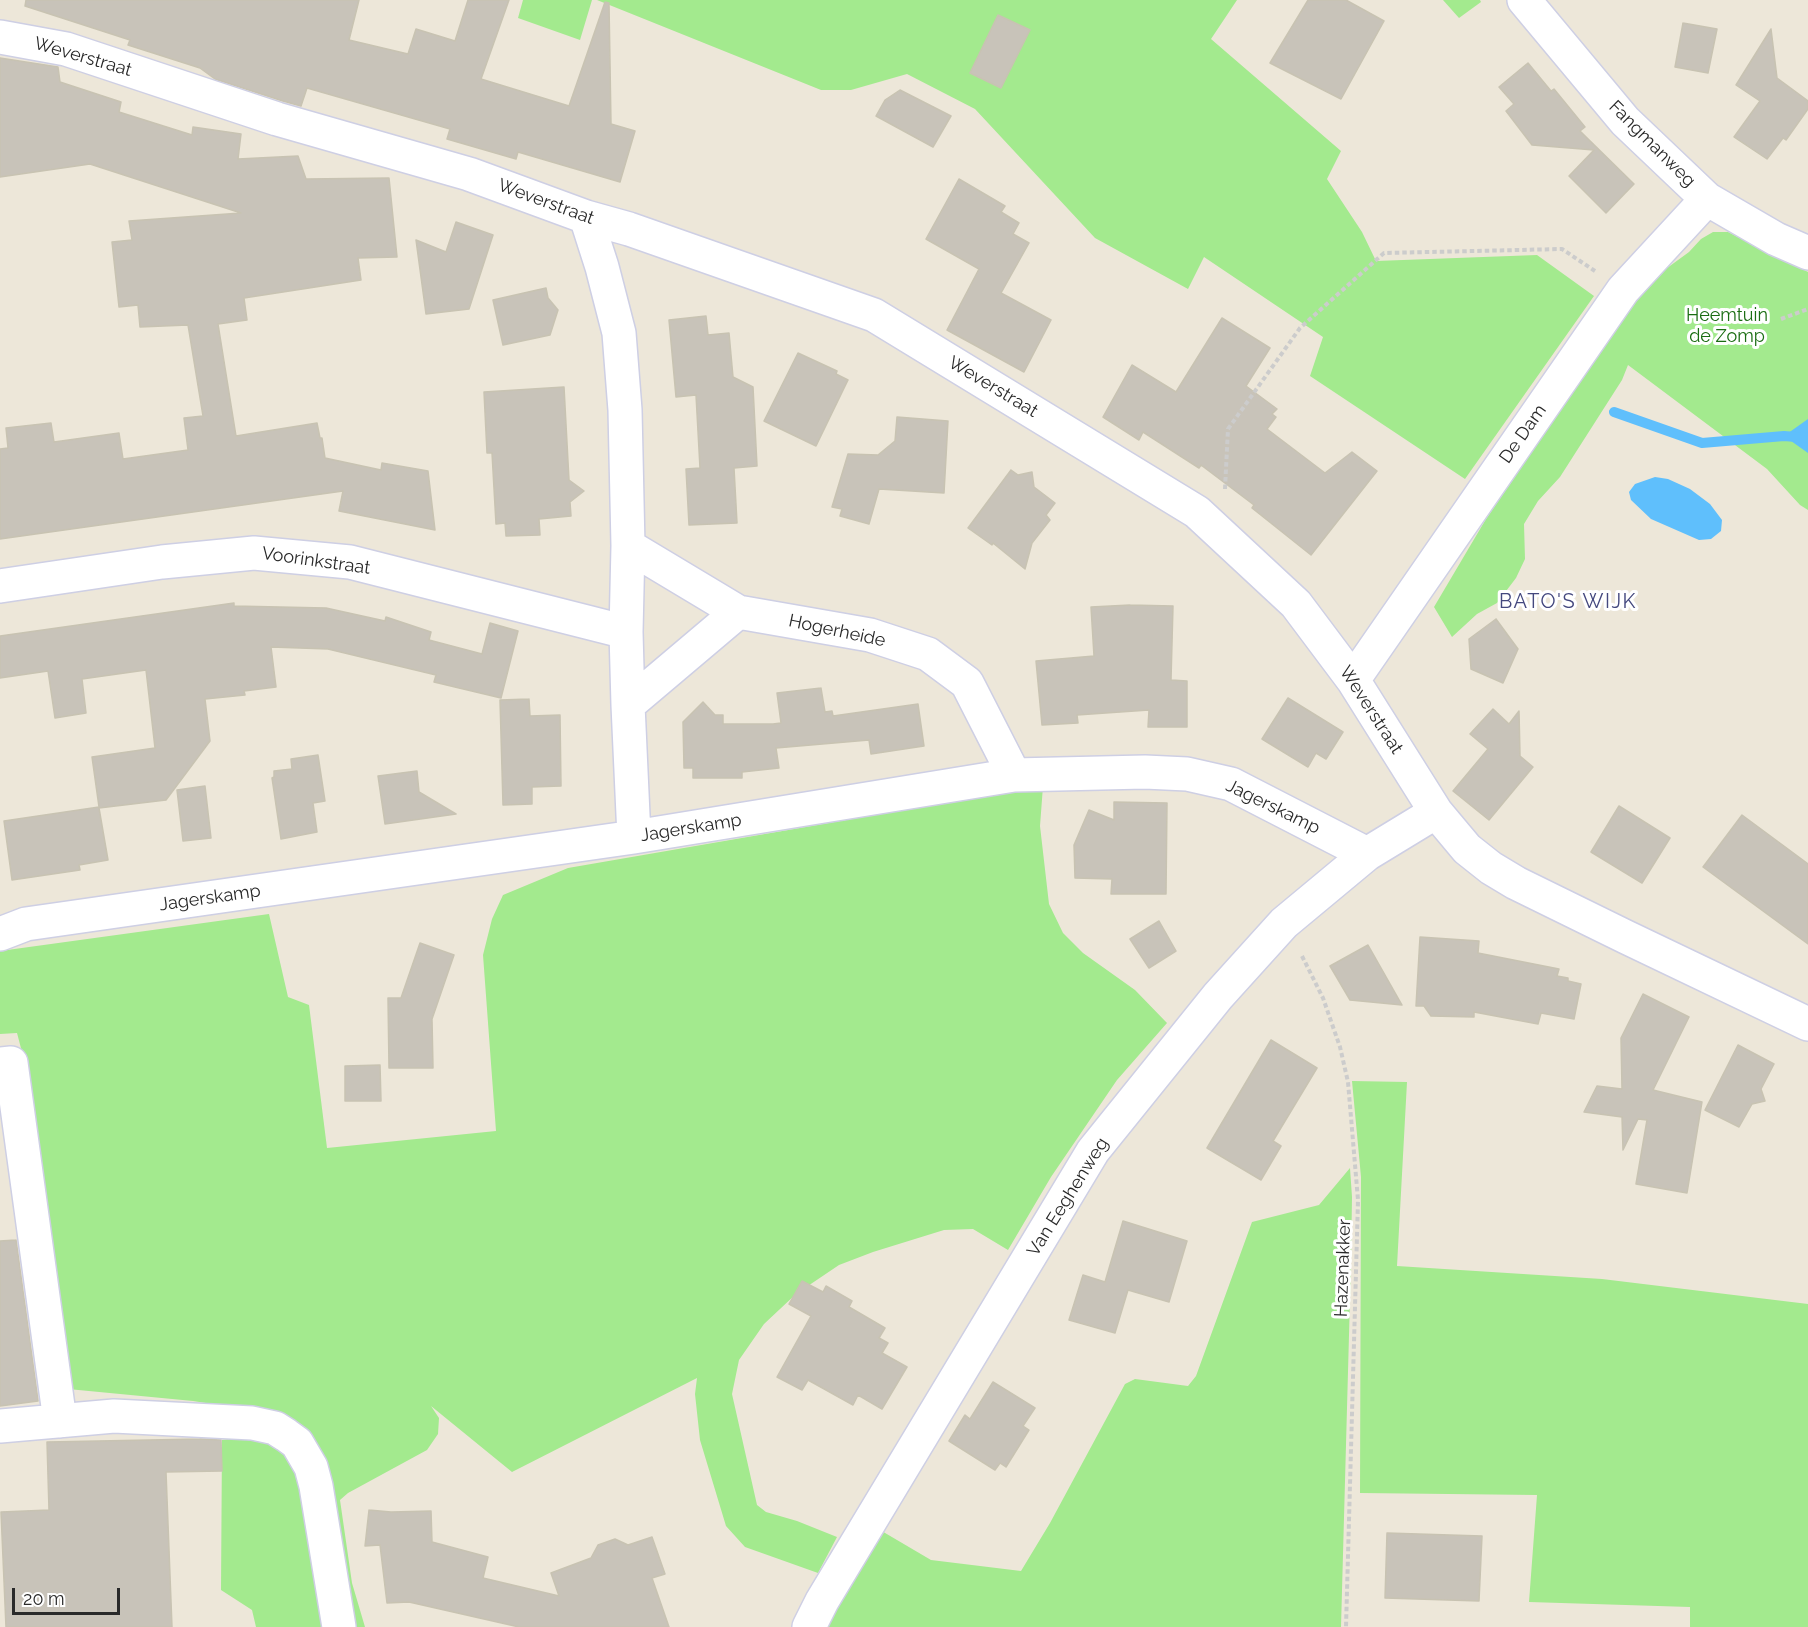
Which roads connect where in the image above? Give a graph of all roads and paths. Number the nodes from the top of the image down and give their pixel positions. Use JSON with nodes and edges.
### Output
{"nodes":[{"id":1,"x":1524,"y":0,"type":"edge"},
{"id":2,"x":0,"y":37,"type":"edge"},
{"id":3,"x":1707,"y":199,"type":"junction"},
{"id":4,"x":586,"y":218,"type":"junction"},
{"id":5,"x":1808,"y":253,"type":"edge"},
{"id":6,"x":1623,"y":290,"type":"junction"},
{"id":7,"x":1808,"y":309,"type":"edge"},
{"id":8,"x":1781,"y":319,"type":"dead end"},
{"id":9,"x":1223,"y":537,"type":"junction"},
{"id":10,"x":628,"y":546,"type":"junction"},
{"id":11,"x":0,"y":586,"type":"edge"},
{"id":12,"x":738,"y":612,"type":"junction"},
{"id":13,"x":626,"y":632,"type":"junction"},
{"id":14,"x":1353,"y":680,"type":"junction"},
{"id":15,"x":628,"y":705,"type":"junction"},
{"id":16,"x":1014,"y":775,"type":"junction"},
{"id":17,"x":1436,"y":812,"type":"junction"},
{"id":18,"x":634,"y":837,"type":"junction"},
{"id":19,"x":1367,"y":854,"type":"junction"},
{"id":20,"x":1284,"y":923,"type":"junction"},
{"id":21,"x":0,"y":934,"type":"edge"},
{"id":22,"x":1808,"y":1024,"type":"edge"},
{"id":23,"x":0,"y":1064,"type":"edge"},
{"id":24,"x":60,"y":1421,"type":"junction"},
{"id":25,"x":0,"y":1426,"type":"edge"},
{"id":26,"x":339,"y":1627,"type":"edge"},
{"id":27,"x":809,"y":1627,"type":"edge"},
{"id":28,"x":1346,"y":1627,"type":"edge"}],
"edges":[{"from":1,"to":3,"type":"street","name":"Fangmanweg"},
{"from":2,"to":4,"type":"street","name":"Weverstraat"},
{"from":3,"to":5,"type":"street","name":"Fangmanweg"},
{"from":3,"to":6,"type":"street","name":"De Dam"},
{"from":4,"to":9,"type":"street","name":"Weverstraat"},
{"from":4,"to":10,"type":"street"},
{"from":6,"to":9,"type":"path"},
{"from":6,"to":14,"type":"street","name":"De Dam"},
{"from":7,"to":8,"type":"path"},
{"from":9,"to":14,"type":"street","name":"Weverstraat"},
{"from":10,"to":12,"type":"street","name":"Hogerheide"},
{"from":10,"to":13,"type":"street"},
{"from":11,"to":13,"type":"street","name":"Voorinkstraat"},
{"from":12,"to":15,"type":"street"},
{"from":12,"to":16,"type":"street","name":"Hogerheide"},
{"from":13,"to":15,"type":"street"},
{"from":14,"to":17,"type":"street","name":"Weverstraat"},
{"from":15,"to":18,"type":"street"},
{"from":16,"to":18,"type":"street","name":"Jagerskamp"},
{"from":16,"to":19,"type":"street","name":"Jagerskamp"},
{"from":17,"to":19,"type":"street","name":"Van Eeghenweg"},
{"from":17,"to":22,"type":"street","name":"Weverstraat"},
{"from":18,"to":21,"type":"street","name":"Jagerskamp"},
{"from":19,"to":20,"type":"street","name":"Van Eeghenweg"},
{"from":20,"to":27,"type":"street","name":"Van Eeghenweg"},
{"from":20,"to":28,"type":"path","name":"Hazenakker"},
{"from":23,"to":24,"type":"street"},
{"from":24,"to":25,"type":"street"},
{"from":24,"to":26,"type":"street"}]}
